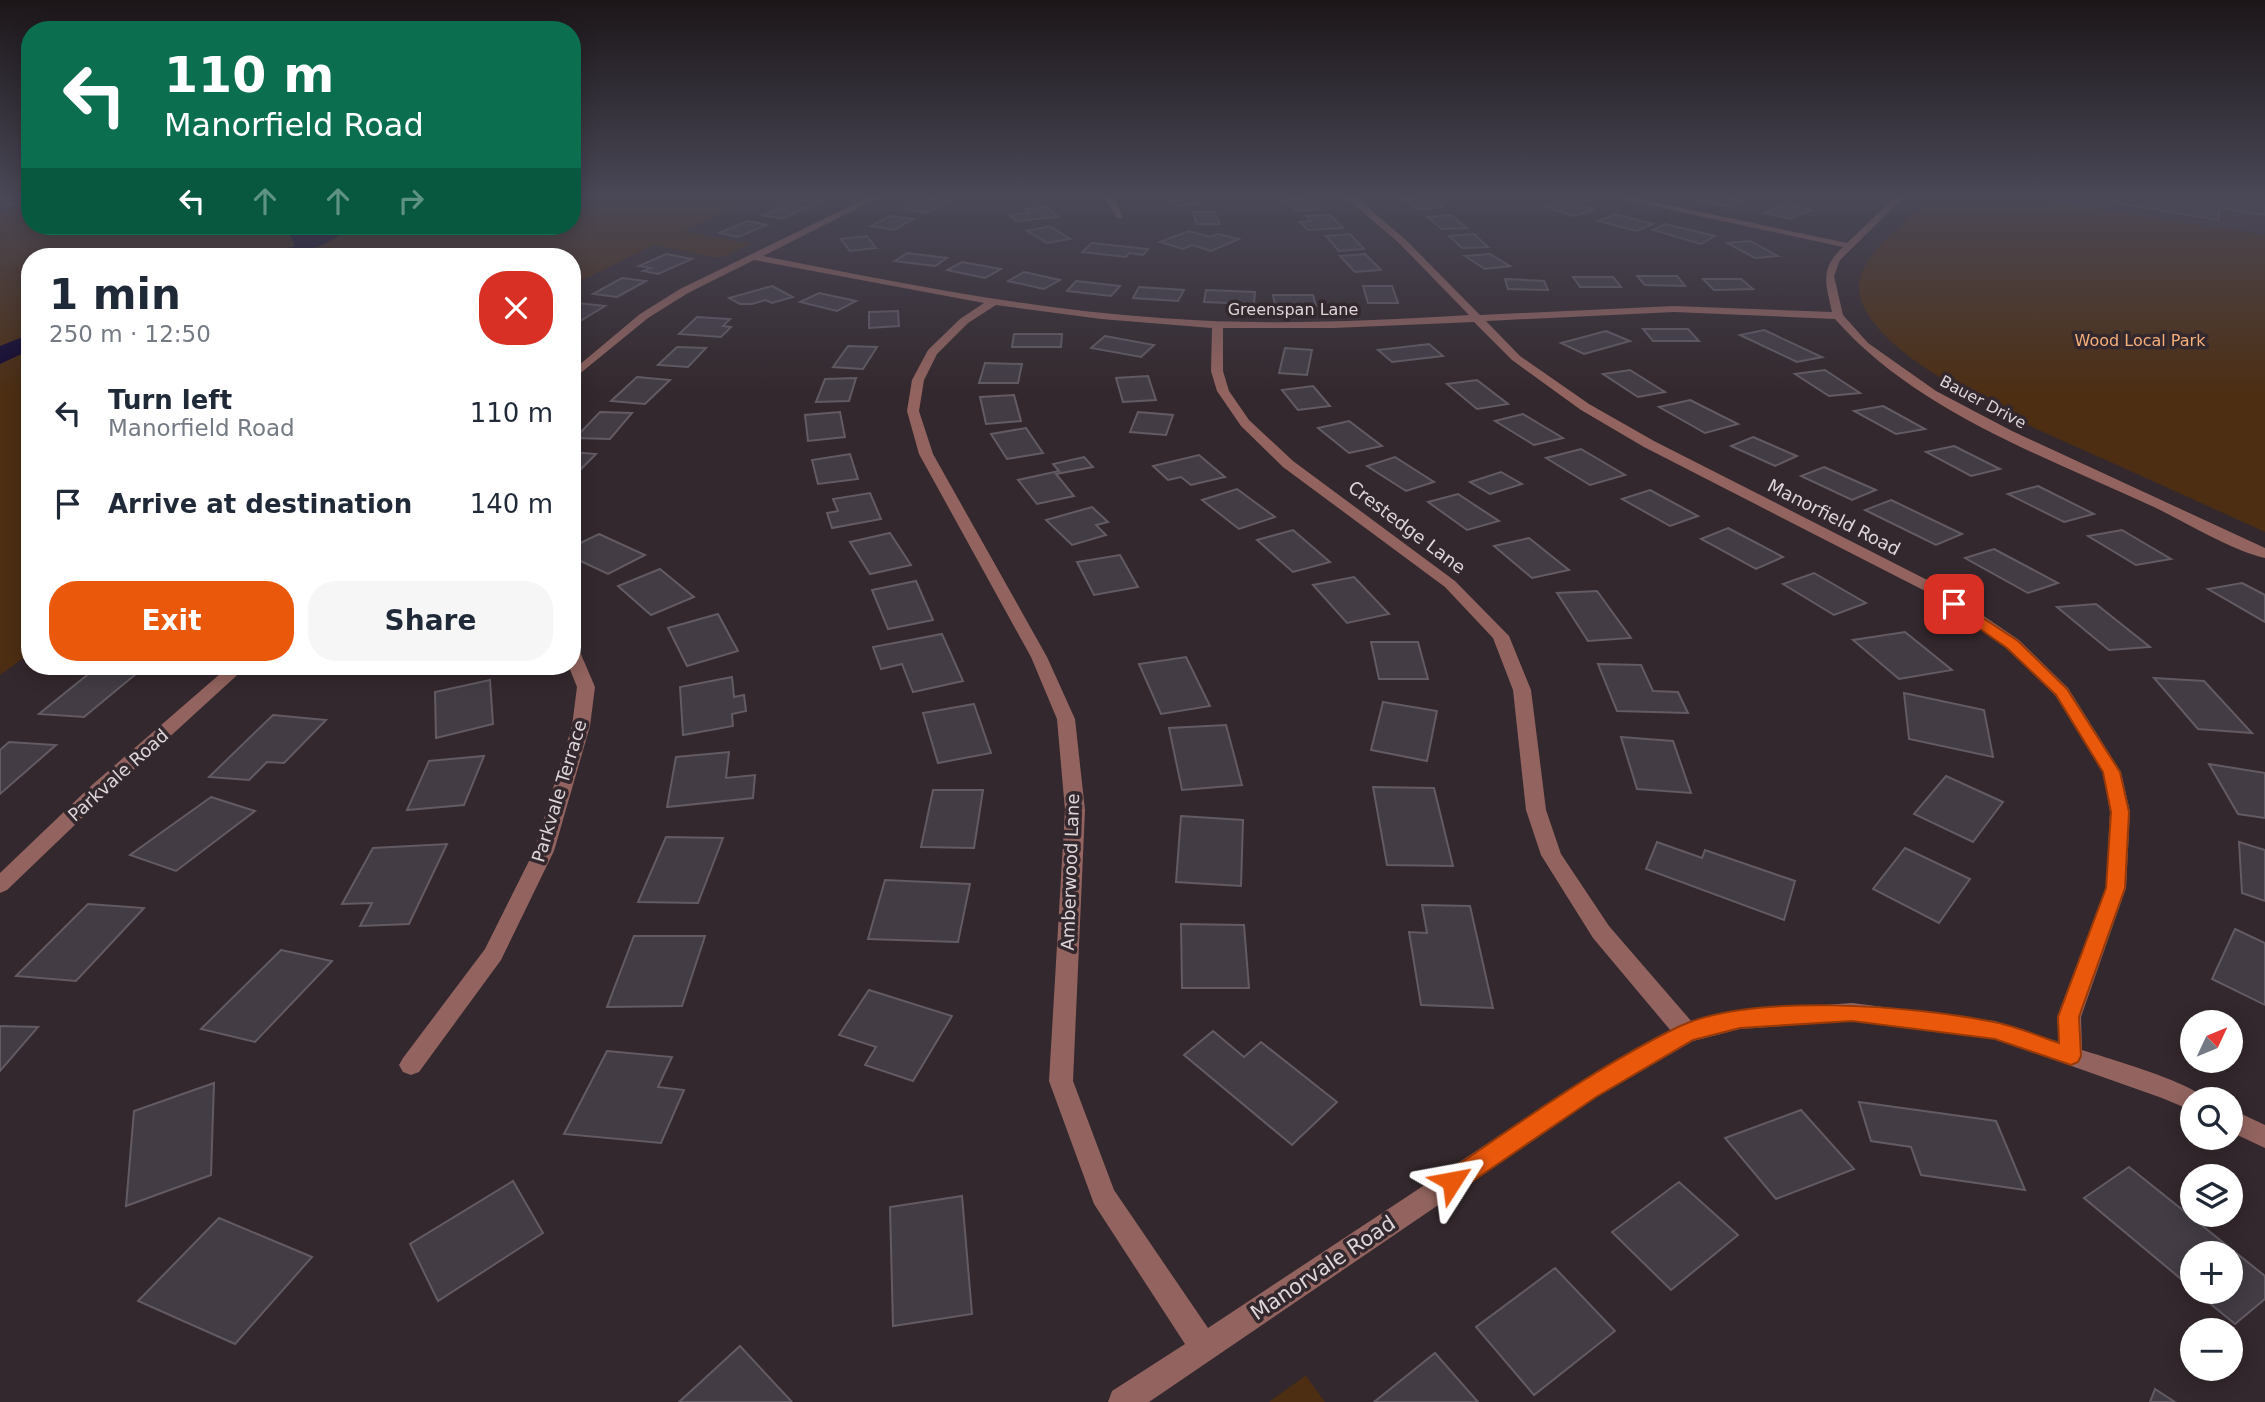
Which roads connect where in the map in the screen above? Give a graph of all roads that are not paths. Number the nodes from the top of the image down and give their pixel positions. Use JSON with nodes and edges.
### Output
{"nodes":[{"id":1,"x":743,"y":261,"type":"edge"},
{"id":2,"x":775,"y":261,"type":"edge"},
{"id":3,"x":1421,"y":261,"type":"edge"},
{"id":4,"x":1835,"y":261,"type":"edge"},
{"id":5,"x":992,"y":303,"type":"junction"},
{"id":6,"x":1839,"y":316,"type":"junction"},
{"id":7,"x":1476,"y":319,"type":"junction"},
{"id":8,"x":1218,"y":325,"type":"junction"},
{"id":9,"x":581,"y":369,"type":"edge"},
{"id":10,"x":2265,"y":554,"type":"edge"},
{"id":11,"x":581,"y":674,"type":"edge"},
{"id":12,"x":229,"y":675,"type":"edge"},
{"id":13,"x":0,"y":886,"type":"edge"},
{"id":14,"x":1687,"y":1033,"type":"junction"},
{"id":15,"x":2071,"y":1056,"type":"junction"},
{"id":16,"x":411,"y":1065,"type":"dead end"},
{"id":17,"x":2180,"y":1096,"type":"edge"},
{"id":18,"x":2243,"y":1126,"type":"edge"},
{"id":19,"x":2265,"y":1137,"type":"edge"},
{"id":20,"x":1204,"y":1348,"type":"junction"},
{"id":21,"x":1123,"y":1402,"type":"edge"}],
"edges":[{"from":1,"to":9,"type":"street"},
{"from":2,"to":5,"type":"street","name":"Greenspan Lane"},
{"from":3,"to":7,"type":"street","name":"Manorfield Road"},
{"from":4,"to":6,"type":"street","name":"Bauer Drive"},
{"from":5,"to":8,"type":"street","name":"Greenspan Lane"},
{"from":5,"to":20,"type":"street","name":"Amberwood Lane"},
{"from":6,"to":7,"type":"street","name":"Greenspan Lane"},
{"from":6,"to":10,"type":"street","name":"Bauer Drive"},
{"from":7,"to":8,"type":"street","name":"Greenspan Lane"},
{"from":7,"to":15,"type":"street","name":"Manorfield Road"},
{"from":8,"to":14,"type":"street","name":"Crestedge Lane"},
{"from":11,"to":16,"type":"street","name":"Parkvale Terrace"},
{"from":12,"to":13,"type":"street","name":"Parkvale Road"},
{"from":14,"to":15,"type":"street","name":"Manorvale Road"},
{"from":14,"to":20,"type":"street","name":"Manorvale Road"},
{"from":15,"to":17,"type":"street","name":"Manorvale Road"},
{"from":18,"to":19,"type":"street"},
{"from":20,"to":21,"type":"street","name":"Manorvale Road"}]}
